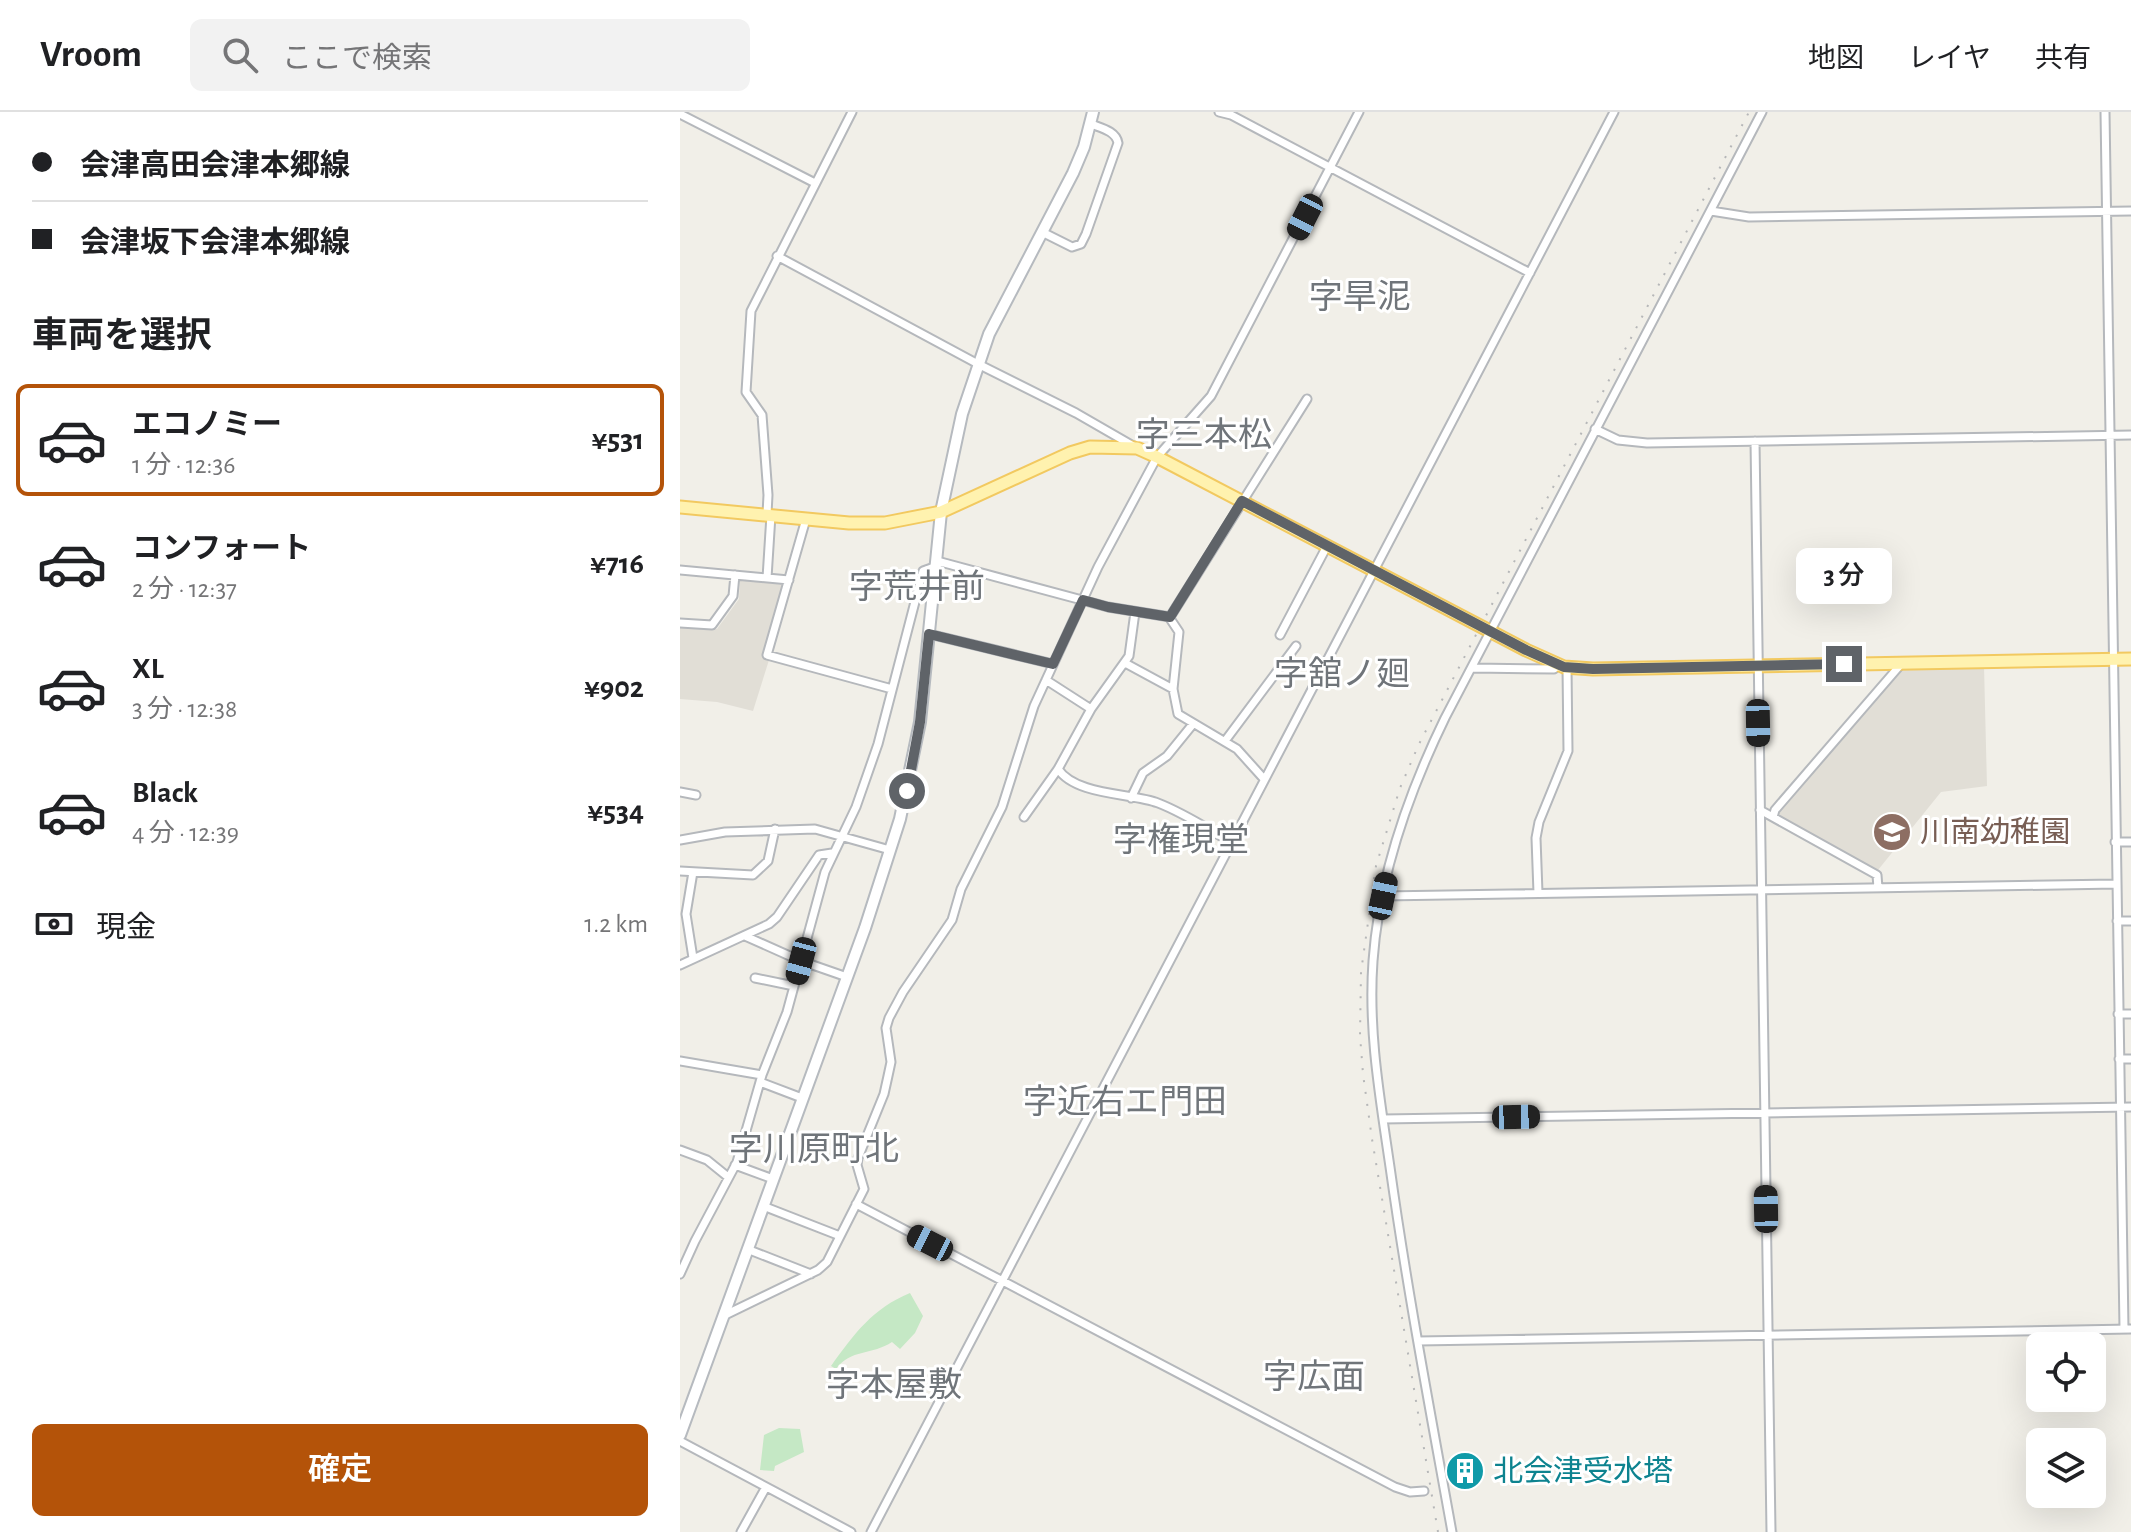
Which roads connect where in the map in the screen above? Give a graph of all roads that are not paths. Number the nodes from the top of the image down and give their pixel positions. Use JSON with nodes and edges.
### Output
{"nodes":[{"id":1,"x":852,"y":112,"type":"edge"},
{"id":2,"x":1093,"y":112,"type":"edge"},
{"id":3,"x":1219,"y":112,"type":"edge"},
{"id":4,"x":1359,"y":112,"type":"edge"},
{"id":5,"x":1614,"y":112,"type":"edge"},
{"id":6,"x":1762,"y":112,"type":"edge"},
{"id":7,"x":2105,"y":112,"type":"edge"},
{"id":8,"x":680,"y":114,"type":"edge"},
{"id":9,"x":1231,"y":114,"type":"edge"},
{"id":10,"x":1091,"y":124,"type":"junction"},
{"id":11,"x":1330,"y":167,"type":"junction"},
{"id":12,"x":815,"y":183,"type":"junction"},
{"id":13,"x":1711,"y":211,"type":"junction"},
{"id":14,"x":2131,"y":211,"type":"edge"},
{"id":15,"x":2106,"y":212,"type":"junction"},
{"id":16,"x":1042,"y":232,"type":"junction"},
{"id":17,"x":777,"y":256,"type":"junction"},
{"id":18,"x":1530,"y":273,"type":"junction"},
{"id":19,"x":978,"y":364,"type":"junction"},
{"id":20,"x":1307,"y":399,"type":"dead end"},
{"id":21,"x":1595,"y":429,"type":"junction"},
{"id":22,"x":2131,"y":435,"type":"edge"},
{"id":23,"x":2109,"y":436,"type":"junction"},
{"id":24,"x":1755,"y":441,"type":"junction"},
{"id":25,"x":1137,"y":448,"type":"junction"},
{"id":26,"x":1157,"y":457,"type":"junction"},
{"id":27,"x":1242,"y":501,"type":"junction"},
{"id":28,"x":680,"y":507,"type":"edge"},
{"id":29,"x":941,"y":512,"type":"junction"},
{"id":30,"x":769,"y":515,"type":"junction"},
{"id":31,"x":806,"y":519,"type":"junction"},
{"id":32,"x":1327,"y":546,"type":"junction"},
{"id":33,"x":937,"y":564,"type":"junction"},
{"id":34,"x":680,"y":570,"type":"edge"},
{"id":35,"x":1374,"y":570,"type":"junction"},
{"id":36,"x":735,"y":575,"type":"junction"},
{"id":37,"x":767,"y":578,"type":"junction"},
{"id":38,"x":789,"y":580,"type":"junction"},
{"id":39,"x":1083,"y":600,"type":"junction"},
{"id":40,"x":1135,"y":612,"type":"junction"},
{"id":41,"x":1169,"y":617,"type":"junction"},
{"id":42,"x":680,"y":623,"type":"edge"},
{"id":43,"x":1490,"y":631,"type":"junction"},
{"id":44,"x":929,"y":634,"type":"junction"},
{"id":45,"x":1280,"y":635,"type":"dead end"},
{"id":46,"x":1296,"y":646,"type":"dead end"},
{"id":47,"x":2113,"y":659,"type":"junction"},
{"id":48,"x":2131,"y":659,"type":"edge"},
{"id":49,"x":1125,"y":663,"type":"junction"},
{"id":50,"x":1902,"y":663,"type":"junction"},
{"id":51,"x":1053,"y":664,"type":"junction"},
{"id":52,"x":1757,"y":665,"type":"junction"},
{"id":53,"x":1563,"y":666,"type":"junction"},
{"id":54,"x":1473,"y":668,"type":"junction"},
{"id":55,"x":1046,"y":680,"type":"junction"},
{"id":56,"x":892,"y":689,"type":"junction"},
{"id":57,"x":1173,"y":689,"type":"junction"},
{"id":58,"x":1091,"y":709,"type":"junction"},
{"id":59,"x":1193,"y":724,"type":"junction"},
{"id":60,"x":1225,"y":741,"type":"junction"},
{"id":61,"x":1058,"y":769,"type":"junction"},
{"id":62,"x":1264,"y":779,"type":"junction"},
{"id":63,"x":680,"y":792,"type":"edge"},
{"id":64,"x":696,"y":795,"type":"dead end"},
{"id":65,"x":1131,"y":798,"type":"junction"},
{"id":66,"x":1760,"y":810,"type":"junction"},
{"id":67,"x":1024,"y":817,"type":"dead end"},
{"id":68,"x":1773,"y":817,"type":"junction"},
{"id":69,"x":775,"y":829,"type":"junction"},
{"id":70,"x":840,"y":835,"type":"junction"},
{"id":71,"x":680,"y":840,"type":"edge"},
{"id":72,"x":1231,"y":842,"type":"junction"},
{"id":73,"x":2115,"y":842,"type":"junction"},
{"id":74,"x":2131,"y":842,"type":"edge"},
{"id":75,"x":890,"y":850,"type":"junction"},
{"id":76,"x":832,"y":853,"type":"junction"},
{"id":77,"x":680,"y":871,"type":"edge"},
{"id":78,"x":693,"y":872,"type":"junction"},
{"id":79,"x":2116,"y":884,"type":"junction"},
{"id":80,"x":1878,"y":888,"type":"junction"},
{"id":81,"x":1761,"y":890,"type":"junction"},
{"id":82,"x":1538,"y":893,"type":"junction"},
{"id":83,"x":1383,"y":896,"type":"junction"},
{"id":84,"x":2117,"y":921,"type":"junction"},
{"id":85,"x":2131,"y":921,"type":"edge"},
{"id":86,"x":745,"y":936,"type":"junction"},
{"id":87,"x":693,"y":958,"type":"junction"},
{"id":88,"x":801,"y":961,"type":"junction"},
{"id":89,"x":680,"y":965,"type":"edge"},
{"id":90,"x":847,"y":977,"type":"junction"},
{"id":91,"x":755,"y":978,"type":"dead end"},
{"id":92,"x":794,"y":986,"type":"junction"},
{"id":93,"x":2118,"y":1014,"type":"junction"},
{"id":94,"x":2131,"y":1014,"type":"edge"},
{"id":95,"x":2119,"y":1059,"type":"junction"},
{"id":96,"x":2131,"y":1059,"type":"edge"},
{"id":97,"x":680,"y":1061,"type":"edge"},
{"id":98,"x":761,"y":1078,"type":"junction"},
{"id":99,"x":802,"y":1098,"type":"junction"},
{"id":100,"x":2131,"y":1107,"type":"edge"},
{"id":101,"x":2120,"y":1108,"type":"junction"},
{"id":102,"x":1764,"y":1113,"type":"junction"},
{"id":103,"x":1383,"y":1119,"type":"junction"},
{"id":104,"x":680,"y":1150,"type":"edge"},
{"id":105,"x":735,"y":1165,"type":"junction"},
{"id":106,"x":2121,"y":1167,"type":"junction"},
{"id":107,"x":2131,"y":1167,"type":"edge"},
{"id":108,"x":728,"y":1177,"type":"junction"},
{"id":109,"x":773,"y":1179,"type":"junction"},
{"id":110,"x":856,"y":1204,"type":"junction"},
{"id":111,"x":763,"y":1206,"type":"junction"},
{"id":112,"x":840,"y":1236,"type":"junction"},
{"id":113,"x":747,"y":1249,"type":"junction"},
{"id":114,"x":680,"y":1274,"type":"edge"},
{"id":115,"x":811,"y":1274,"type":"junction"},
{"id":116,"x":1003,"y":1281,"type":"junction"},
{"id":117,"x":723,"y":1316,"type":"junction"},
{"id":118,"x":2127,"y":1329,"type":"edge"},
{"id":119,"x":1768,"y":1336,"type":"junction"},
{"id":120,"x":1418,"y":1341,"type":"junction"},
{"id":121,"x":680,"y":1435,"type":"edge"},
{"id":122,"x":680,"y":1441,"type":"edge"},
{"id":123,"x":766,"y":1487,"type":"junction"},
{"id":124,"x":1424,"y":1491,"type":"dead end"},
{"id":125,"x":741,"y":1532,"type":"edge"},
{"id":126,"x":851,"y":1532,"type":"edge"},
{"id":127,"x":871,"y":1532,"type":"edge"},
{"id":128,"x":1452,"y":1532,"type":"edge"},
{"id":129,"x":1771,"y":1532,"type":"edge"}],
"edges":[{"from":1,"to":12,"type":"street"},
{"from":2,"to":10,"type":"main road"},
{"from":3,"to":9,"type":"street"},
{"from":4,"to":11,"type":"street"},
{"from":5,"to":18,"type":"street"},
{"from":6,"to":13,"type":"street"},
{"from":7,"to":15,"type":"street"},
{"from":8,"to":12,"type":"street"},
{"from":9,"to":11,"type":"street"},
{"from":10,"to":16,"type":"main road"},
{"from":10,"to":16,"type":"street"},
{"from":11,"to":18,"type":"street"},
{"from":11,"to":26,"type":"street"},
{"from":12,"to":17,"type":"street"},
{"from":13,"to":15,"type":"street"},
{"from":13,"to":21,"type":"street"},
{"from":14,"to":15,"type":"street"},
{"from":15,"to":23,"type":"street"},
{"from":16,"to":19,"type":"main road"},
{"from":17,"to":19,"type":"street"},
{"from":17,"to":30,"type":"street"},
{"from":18,"to":35,"type":"street"},
{"from":19,"to":25,"type":"street"},
{"from":19,"to":29,"type":"main road"},
{"from":20,"to":27,"type":"street"},
{"from":21,"to":24,"type":"street"},
{"from":21,"to":43,"type":"street"},
{"from":22,"to":23,"type":"street"},
{"from":23,"to":24,"type":"street"},
{"from":23,"to":47,"type":"street"},
{"from":24,"to":52,"type":"street"},
{"from":25,"to":26,"type":"main road"},
{"from":25,"to":29,"type":"main road"},
{"from":26,"to":27,"type":"main road"},
{"from":26,"to":39,"type":"street"},
{"from":27,"to":32,"type":"main road"},
{"from":27,"to":41,"type":"street"},
{"from":28,"to":30,"type":"main road"},
{"from":29,"to":31,"type":"main road"},
{"from":29,"to":33,"type":"main road"},
{"from":30,"to":31,"type":"main road"},
{"from":30,"to":37,"type":"street"},
{"from":31,"to":38,"type":"street"},
{"from":32,"to":35,"type":"main road"},
{"from":32,"to":45,"type":"street"},
{"from":33,"to":39,"type":"street"},
{"from":33,"to":44,"type":"main road"},
{"from":33,"to":56,"type":"street"},
{"from":34,"to":36,"type":"street"},
{"from":35,"to":43,"type":"main road"},
{"from":35,"to":62,"type":"street"},
{"from":36,"to":37,"type":"street"},
{"from":36,"to":42,"type":"street"},
{"from":37,"to":38,"type":"street"},
{"from":38,"to":56,"type":"street"},
{"from":39,"to":40,"type":"street"},
{"from":39,"to":51,"type":"street"},
{"from":40,"to":41,"type":"street"},
{"from":40,"to":49,"type":"street"},
{"from":41,"to":57,"type":"street"},
{"from":43,"to":53,"type":"main road"},
{"from":43,"to":54,"type":"street"},
{"from":44,"to":51,"type":"street"},
{"from":44,"to":75,"type":"main road"},
{"from":46,"to":60,"type":"street"},
{"from":47,"to":48,"type":"main road"},
{"from":47,"to":50,"type":"main road"},
{"from":47,"to":73,"type":"street"},
{"from":49,"to":57,"type":"street"},
{"from":49,"to":58,"type":"street"},
{"from":50,"to":52,"type":"main road"},
{"from":50,"to":68,"type":"street"},
{"from":51,"to":55,"type":"street"},
{"from":52,"to":53,"type":"main road"},
{"from":52,"to":66,"type":"street"},
{"from":53,"to":54,"type":"street"},
{"from":53,"to":82,"type":"street"},
{"from":54,"to":83,"type":"street"},
{"from":55,"to":58,"type":"street"},
{"from":55,"to":110,"type":"street"},
{"from":56,"to":70,"type":"street"},
{"from":57,"to":59,"type":"street"},
{"from":58,"to":61,"type":"street"},
{"from":59,"to":60,"type":"street"},
{"from":59,"to":65,"type":"street"},
{"from":60,"to":62,"type":"street"},
{"from":61,"to":65,"type":"street"},
{"from":61,"to":67,"type":"street"},
{"from":62,"to":72,"type":"street"},
{"from":63,"to":64,"type":"street"},
{"from":65,"to":72,"type":"street"},
{"from":66,"to":68,"type":"street"},
{"from":66,"to":81,"type":"street"},
{"from":68,"to":80,"type":"street"},
{"from":69,"to":70,"type":"street"},
{"from":69,"to":71,"type":"street"},
{"from":69,"to":78,"type":"street"},
{"from":70,"to":75,"type":"street"},
{"from":70,"to":76,"type":"street"},
{"from":72,"to":116,"type":"street"},
{"from":73,"to":74,"type":"street"},
{"from":73,"to":79,"type":"street"},
{"from":75,"to":90,"type":"main road"},
{"from":76,"to":86,"type":"street"},
{"from":76,"to":88,"type":"street"},
{"from":77,"to":78,"type":"street"},
{"from":78,"to":87,"type":"street"},
{"from":79,"to":80,"type":"street"},
{"from":79,"to":84,"type":"street"},
{"from":80,"to":81,"type":"street"},
{"from":81,"to":82,"type":"street"},
{"from":81,"to":102,"type":"street"},
{"from":82,"to":83,"type":"street"},
{"from":83,"to":103,"type":"street"},
{"from":84,"to":85,"type":"street"},
{"from":84,"to":93,"type":"street"},
{"from":86,"to":87,"type":"street"},
{"from":86,"to":88,"type":"street"},
{"from":87,"to":89,"type":"street"},
{"from":88,"to":90,"type":"street"},
{"from":88,"to":92,"type":"street"},
{"from":90,"to":99,"type":"main road"},
{"from":91,"to":92,"type":"street"},
{"from":92,"to":98,"type":"street"},
{"from":93,"to":94,"type":"street"},
{"from":93,"to":95,"type":"street"},
{"from":95,"to":96,"type":"street"},
{"from":95,"to":101,"type":"street"},
{"from":97,"to":98,"type":"street"},
{"from":98,"to":99,"type":"street"},
{"from":98,"to":105,"type":"street"},
{"from":99,"to":109,"type":"main road"},
{"from":100,"to":101,"type":"street"},
{"from":101,"to":102,"type":"street"},
{"from":101,"to":106,"type":"street"},
{"from":102,"to":103,"type":"street"},
{"from":102,"to":119,"type":"street"},
{"from":103,"to":120,"type":"street"},
{"from":104,"to":108,"type":"street"},
{"from":105,"to":108,"type":"street"},
{"from":105,"to":109,"type":"street"},
{"from":106,"to":107,"type":"street"},
{"from":106,"to":118,"type":"street"},
{"from":108,"to":114,"type":"street"},
{"from":109,"to":111,"type":"main road"},
{"from":110,"to":112,"type":"street"},
{"from":110,"to":116,"type":"street"},
{"from":111,"to":112,"type":"street"},
{"from":111,"to":113,"type":"main road"},
{"from":112,"to":115,"type":"street"},
{"from":113,"to":115,"type":"street"},
{"from":113,"to":117,"type":"main road"},
{"from":115,"to":117,"type":"street"},
{"from":116,"to":124,"type":"street"},
{"from":116,"to":127,"type":"street"},
{"from":117,"to":121,"type":"main road"},
{"from":118,"to":119,"type":"street"},
{"from":119,"to":120,"type":"street"},
{"from":119,"to":129,"type":"street"},
{"from":120,"to":128,"type":"street"},
{"from":122,"to":123,"type":"street"},
{"from":123,"to":125,"type":"street"},
{"from":123,"to":126,"type":"street"}]}
